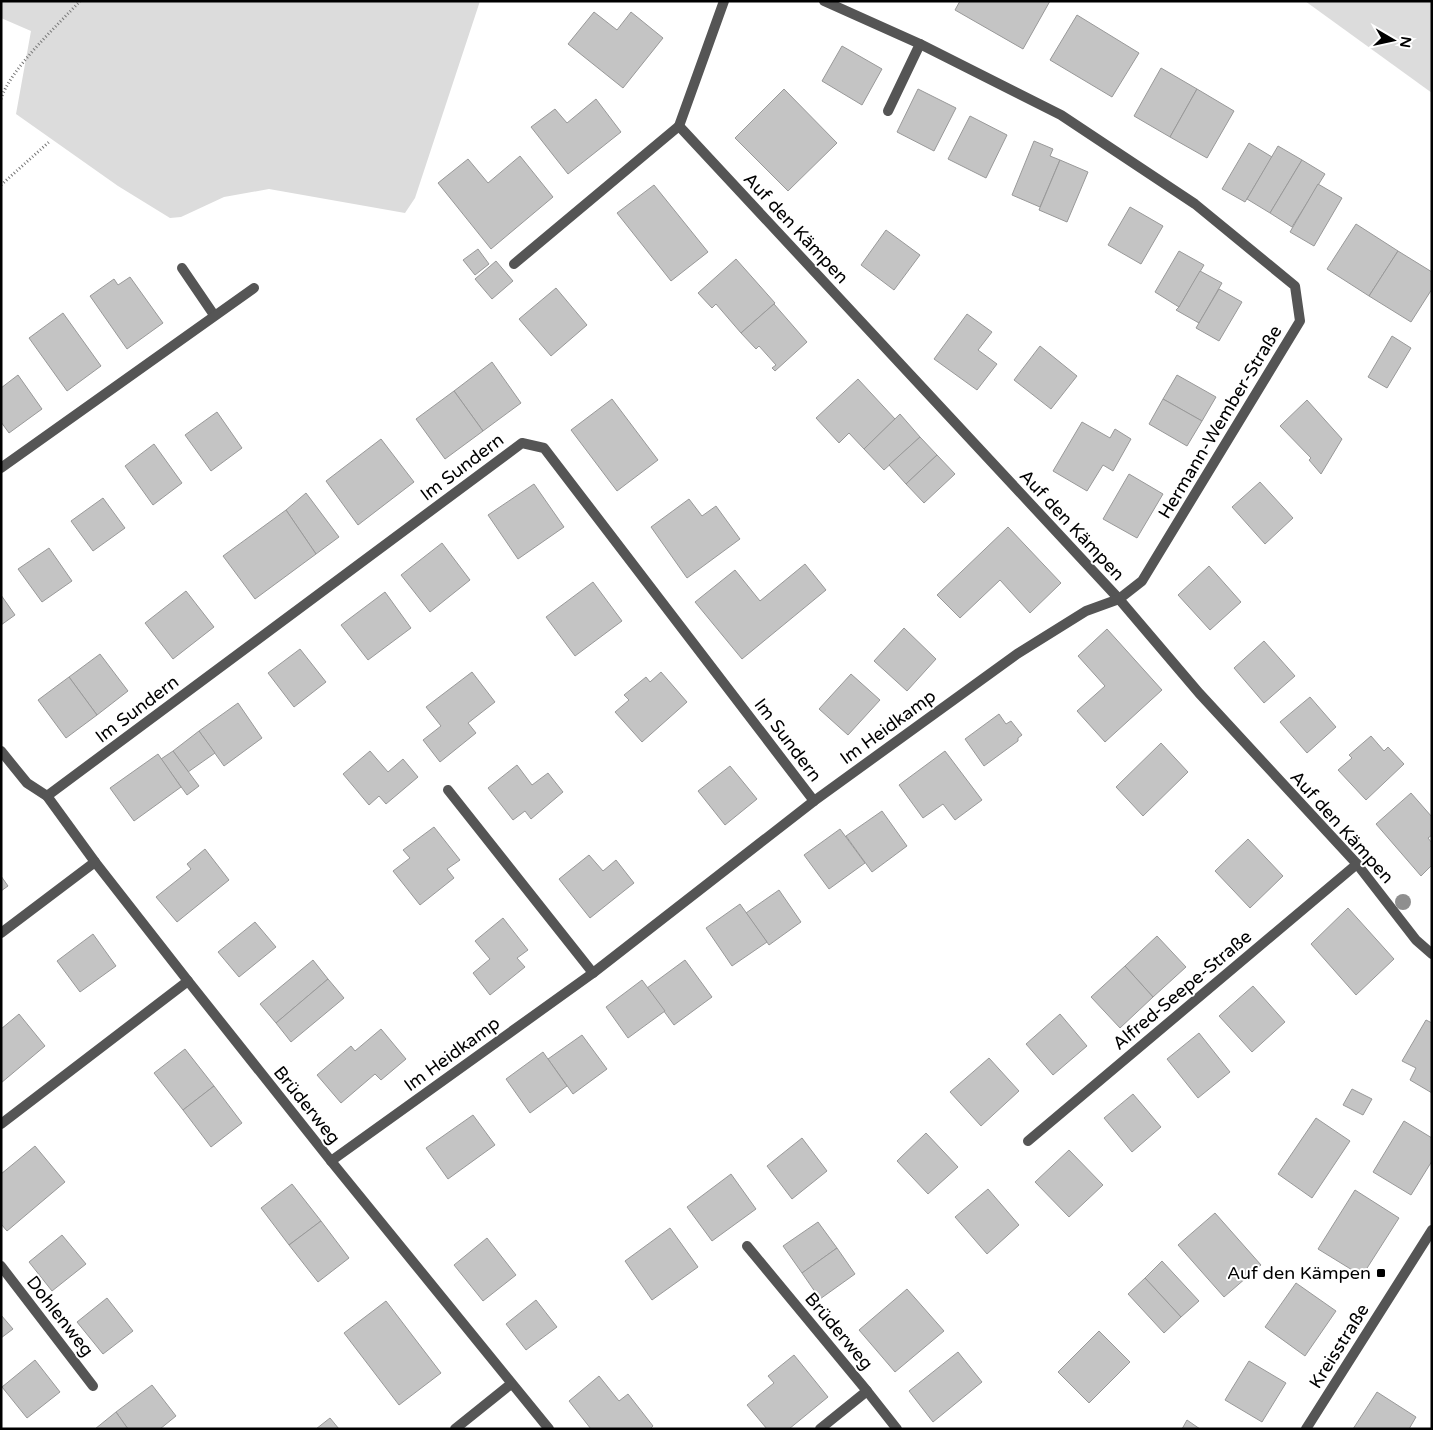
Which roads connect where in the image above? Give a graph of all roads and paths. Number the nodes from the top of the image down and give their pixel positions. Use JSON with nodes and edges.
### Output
{"nodes":[{"id":1,"x":80,"y":1,"type":"edge"},
{"id":2,"x":724,"y":1,"type":"edge"},
{"id":3,"x":824,"y":1,"type":"edge"},
{"id":4,"x":920,"y":44,"type":"junction"},
{"id":5,"x":2,"y":90,"type":"edge"},
{"id":6,"x":1,"y":99,"type":"edge"},
{"id":7,"x":888,"y":111,"type":"dead end"},
{"id":8,"x":679,"y":126,"type":"junction"},
{"id":9,"x":49,"y":142,"type":"dead end"},
{"id":10,"x":1,"y":186,"type":"edge"},
{"id":11,"x":514,"y":264,"type":"dead end"},
{"id":12,"x":182,"y":268,"type":"dead end"},
{"id":13,"x":254,"y":288,"type":"dead end"},
{"id":14,"x":214,"y":315,"type":"junction"},
{"id":15,"x":1,"y":468,"type":"edge"},
{"id":16,"x":1119,"y":599,"type":"junction"},
{"id":17,"x":1,"y":751,"type":"edge"},
{"id":18,"x":448,"y":790,"type":"dead end"},
{"id":19,"x":47,"y":796,"type":"junction"},
{"id":20,"x":814,"y":801,"type":"junction"},
{"id":21,"x":96,"y":862,"type":"junction"},
{"id":22,"x":1357,"y":864,"type":"junction"},
{"id":23,"x":1,"y":933,"type":"edge"},
{"id":24,"x":1432,"y":954,"type":"edge"},
{"id":25,"x":592,"y":973,"type":"junction"},
{"id":26,"x":188,"y":982,"type":"junction"},
{"id":27,"x":1,"y":1124,"type":"edge"},
{"id":28,"x":1028,"y":1141,"type":"dead end"},
{"id":29,"x":330,"y":1161,"type":"junction"},
{"id":30,"x":1432,"y":1230,"type":"edge"},
{"id":31,"x":747,"y":1246,"type":"dead end"},
{"id":32,"x":1,"y":1266,"type":"edge"},
{"id":33,"x":511,"y":1384,"type":"junction"},
{"id":34,"x":93,"y":1386,"type":"dead end"},
{"id":35,"x":867,"y":1391,"type":"junction"},
{"id":36,"x":455,"y":1429,"type":"edge"},
{"id":37,"x":549,"y":1429,"type":"edge"},
{"id":38,"x":820,"y":1429,"type":"edge"},
{"id":39,"x":897,"y":1429,"type":"edge"},
{"id":40,"x":1306,"y":1429,"type":"edge"}],
"edges":[{"from":1,"to":5,"type":"path"},
{"from":2,"to":8,"type":"street"},
{"from":3,"to":4,"type":"street","name":"Hermann-Wember-Straße"},
{"from":4,"to":7,"type":"street"},
{"from":4,"to":16,"type":"street","name":"Hermann-Wember-Straße"},
{"from":5,"to":6,"type":"path"},
{"from":8,"to":11,"type":"street"},
{"from":8,"to":16,"type":"street","name":"Auf den Kämpen"},
{"from":9,"to":10,"type":"path"},
{"from":12,"to":14,"type":"street"},
{"from":13,"to":14,"type":"street"},
{"from":14,"to":15,"type":"street"},
{"from":16,"to":20,"type":"street","name":"Im Heidkamp"},
{"from":16,"to":22,"type":"street","name":"Auf den Kämpen"},
{"from":17,"to":19,"type":"street","name":"Brüderweg"},
{"from":18,"to":25,"type":"street"},
{"from":19,"to":20,"type":"street","name":"Im Sundern"},
{"from":19,"to":21,"type":"street","name":"Brüderweg"},
{"from":20,"to":25,"type":"street","name":"Im Heidkamp"},
{"from":21,"to":23,"type":"street"},
{"from":21,"to":26,"type":"street","name":"Brüderweg"},
{"from":22,"to":24,"type":"street","name":"Auf den Kämpen"},
{"from":22,"to":28,"type":"street","name":"Alfred-Seepe-Straße"},
{"from":25,"to":29,"type":"street","name":"Im Heidkamp"},
{"from":26,"to":27,"type":"street"},
{"from":26,"to":29,"type":"street","name":"Brüderweg"},
{"from":29,"to":33,"type":"street","name":"Brüderweg"},
{"from":30,"to":40,"type":"street","name":"Kreisstraße"},
{"from":31,"to":35,"type":"street","name":"Brüderweg"},
{"from":32,"to":34,"type":"street","name":"Dohlenweg"},
{"from":33,"to":36,"type":"street"},
{"from":33,"to":37,"type":"street","name":"Brüderweg"},
{"from":35,"to":38,"type":"street","name":"Brüderweg"},
{"from":35,"to":39,"type":"street"}]}
